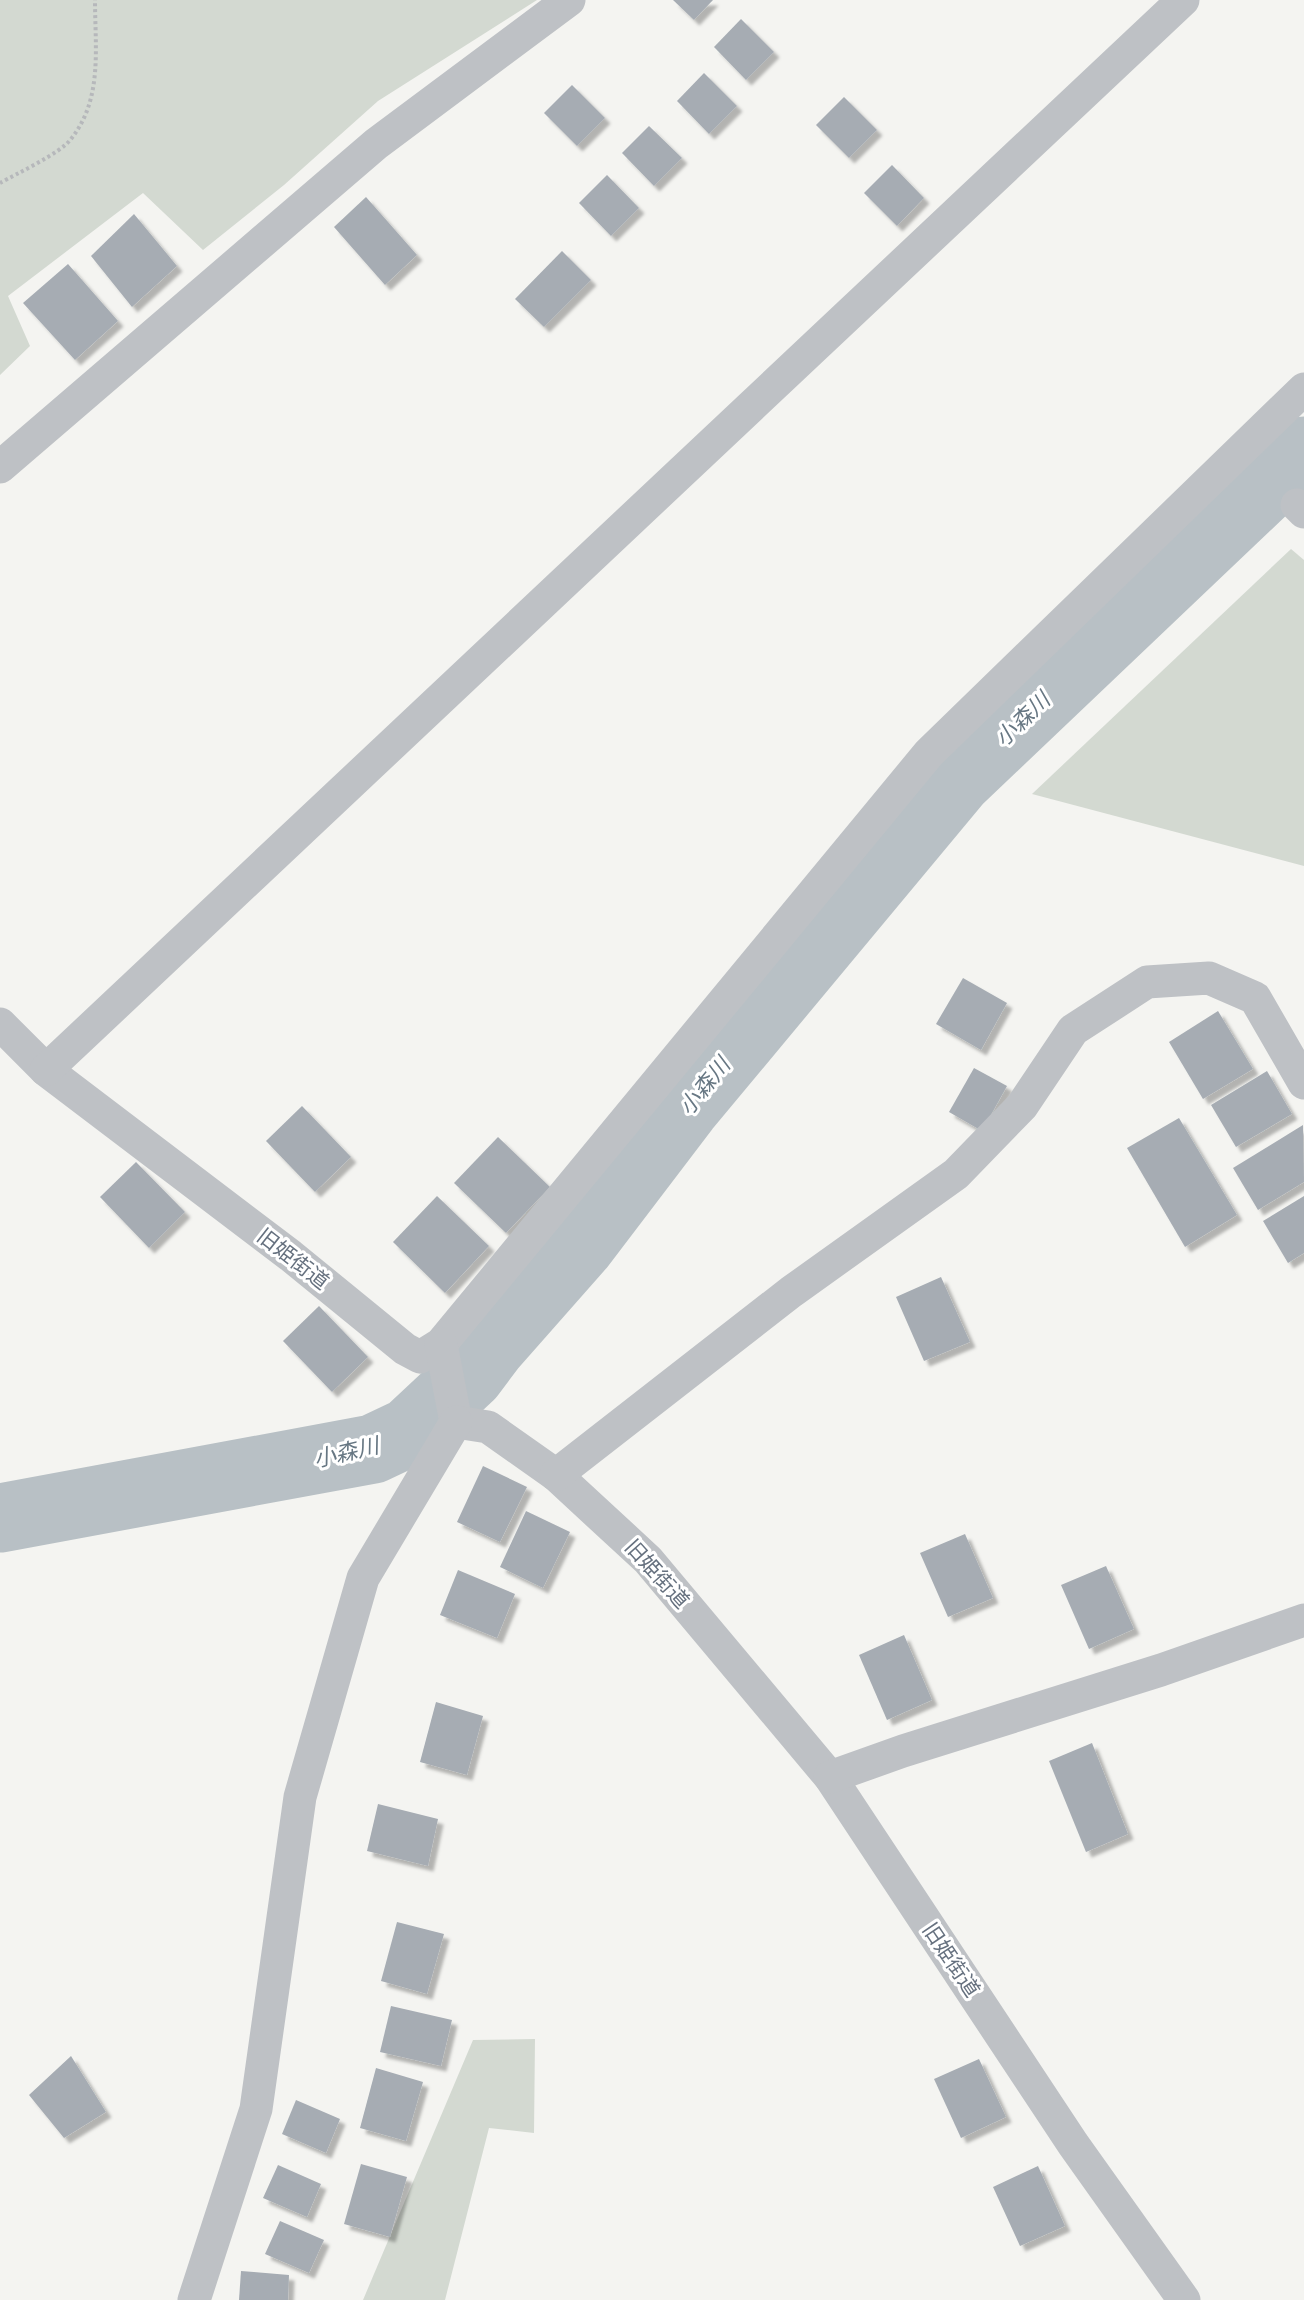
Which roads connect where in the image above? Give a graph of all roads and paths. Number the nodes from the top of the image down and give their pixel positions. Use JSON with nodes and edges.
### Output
{"nodes":[{"id":1,"x":95,"y":0,"type":"edge"},
{"id":2,"x":569,"y":0,"type":"edge"},
{"id":3,"x":1183,"y":0,"type":"edge"},
{"id":4,"x":0,"y":183,"type":"edge"},
{"id":5,"x":1304,"y":389,"type":"edge"},
{"id":6,"x":0,"y":467,"type":"edge"},
{"id":7,"x":0,"y":1024,"type":"edge"},
{"id":8,"x":46,"y":1070,"type":"junction"},
{"id":9,"x":1304,"y":1083,"type":"edge"},
{"id":10,"x":441,"y":1344,"type":"junction"},
{"id":11,"x":456,"y":1422,"type":"junction"},
{"id":12,"x":556,"y":1474,"type":"junction"},
{"id":13,"x":1304,"y":1620,"type":"edge"},
{"id":14,"x":830,"y":1777,"type":"junction"},
{"id":15,"x":194,"y":2300,"type":"edge"},
{"id":16,"x":1184,"y":2300,"type":"edge"}],
"edges":[{"from":1,"to":4,"type":"path"},
{"from":2,"to":6,"type":"street"},
{"from":3,"to":8,"type":"street"},
{"from":5,"to":10,"type":"street"},
{"from":7,"to":8,"type":"street","name":"旧姫街道"},
{"from":8,"to":10,"type":"street","name":"旧姫街道"},
{"from":9,"to":12,"type":"street"},
{"from":10,"to":11,"type":"street"},
{"from":11,"to":12,"type":"street","name":"旧姫街道"},
{"from":11,"to":15,"type":"street"},
{"from":12,"to":14,"type":"street","name":"旧姫街道"},
{"from":13,"to":14,"type":"street"},
{"from":14,"to":16,"type":"street","name":"旧姫街道"}]}
